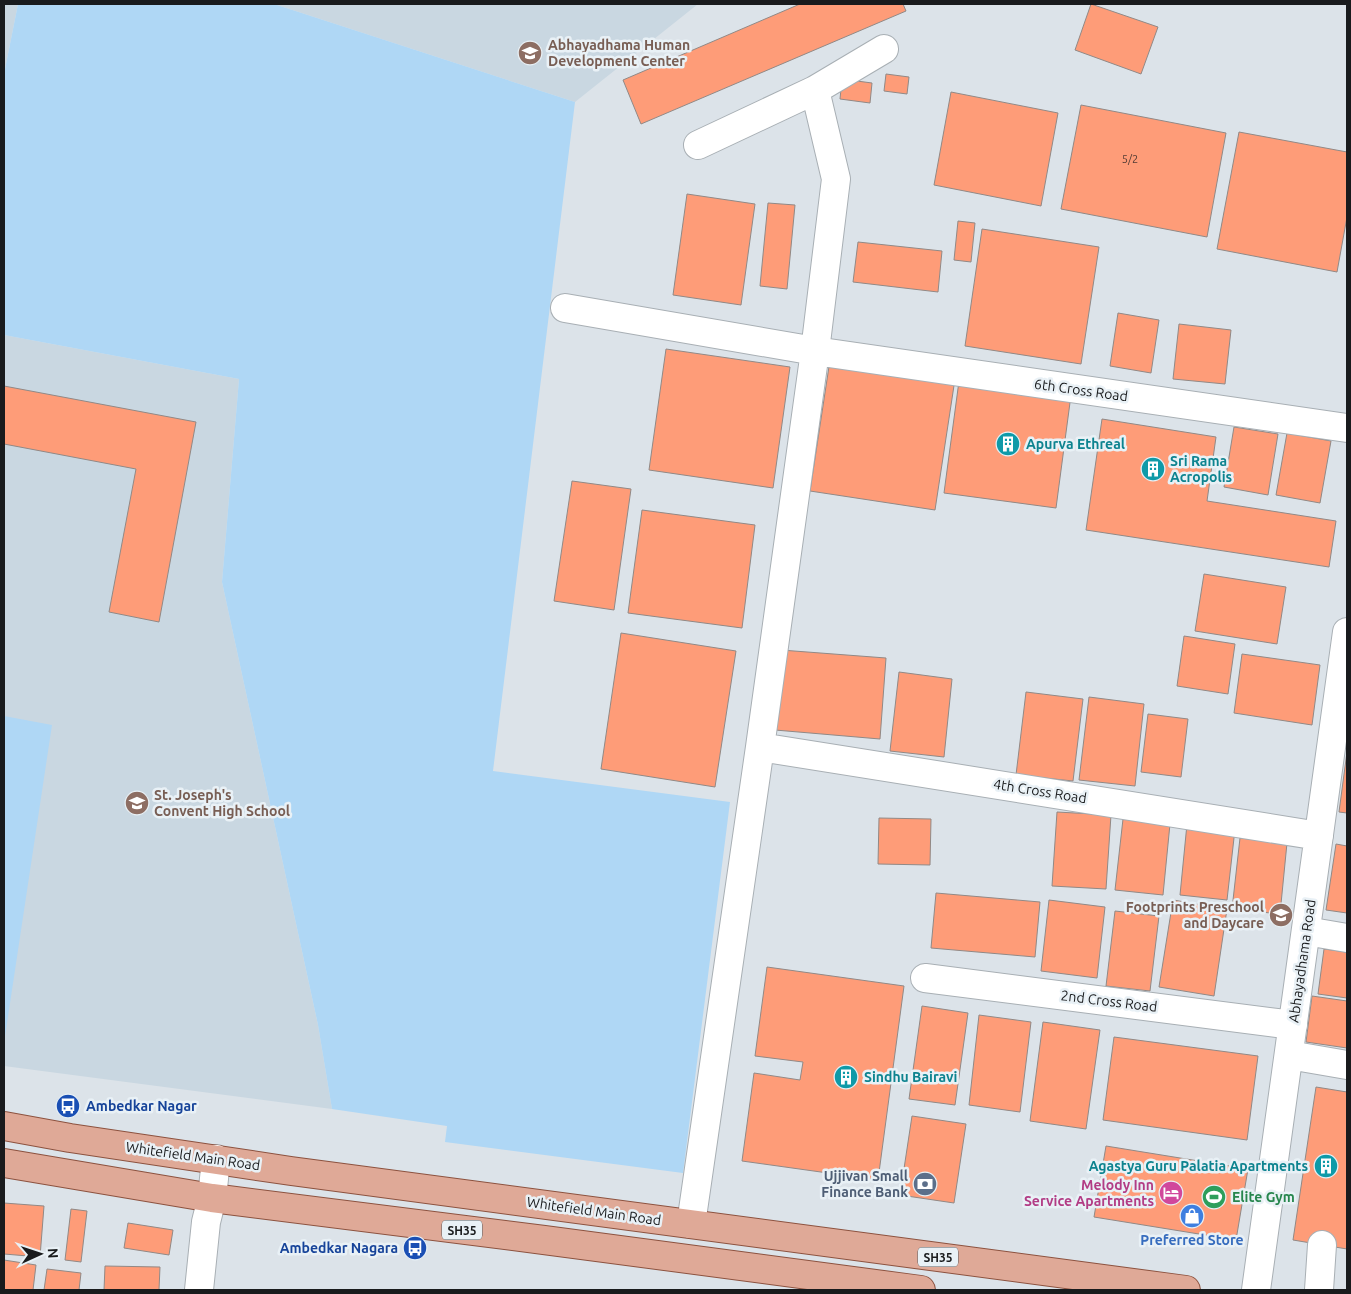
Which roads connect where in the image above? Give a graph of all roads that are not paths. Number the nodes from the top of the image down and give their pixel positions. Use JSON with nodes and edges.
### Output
{"nodes":[{"id":1,"x":884,"y":49,"type":"dead end"},
{"id":2,"x":815,"y":90,"type":"junction"},
{"id":3,"x":698,"y":146,"type":"dead end"},
{"id":4,"x":565,"y":308,"type":"dead end"},
{"id":5,"x":815,"y":351,"type":"junction"},
{"id":6,"x":1347,"y":428,"type":"edge"},
{"id":7,"x":1347,"y":632,"type":"edge"},
{"id":8,"x":1341,"y":720,"type":"edge"},
{"id":9,"x":760,"y":747,"type":"junction"},
{"id":10,"x":1319,"y":836,"type":"junction"},
{"id":11,"x":1306,"y":931,"type":"junction"},
{"id":12,"x":1347,"y":938,"type":"edge"},
{"id":13,"x":925,"y":978,"type":"dead end"},
{"id":14,"x":1293,"y":1025,"type":"junction"},
{"id":15,"x":1289,"y":1055,"type":"junction"},
{"id":16,"x":1347,"y":1065,"type":"edge"},
{"id":17,"x":4,"y":1126,"type":"edge"},
{"id":18,"x":216,"y":1159,"type":"junction"},
{"id":19,"x":4,"y":1163,"type":"edge"},
{"id":20,"x":212,"y":1198,"type":"junction"},
{"id":21,"x":691,"y":1224,"type":"junction"},
{"id":22,"x":1322,"y":1245,"type":"dead end"},
{"id":23,"x":806,"y":1283,"type":"edge"},
{"id":24,"x":199,"y":1290,"type":"edge"},
{"id":25,"x":921,"y":1290,"type":"edge"},
{"id":26,"x":1186,"y":1290,"type":"edge"},
{"id":27,"x":1256,"y":1290,"type":"edge"},
{"id":28,"x":1319,"y":1290,"type":"edge"}],
"edges":[{"from":1,"to":2,"type":"street"},
{"from":2,"to":3,"type":"street"},
{"from":2,"to":5,"type":"street"},
{"from":4,"to":5,"type":"street","name":"6th Cross Road"},
{"from":5,"to":6,"type":"street","name":"6th Cross Road"},
{"from":5,"to":9,"type":"street"},
{"from":7,"to":8,"type":"street","name":"Abhayadhama Road"},
{"from":8,"to":10,"type":"street","name":"Abhayadhama Road"},
{"from":9,"to":10,"type":"street","name":"4th Cross Road"},
{"from":9,"to":21,"type":"street"},
{"from":10,"to":11,"type":"street","name":"Abhayadhama Road"},
{"from":11,"to":12,"type":"street"},
{"from":11,"to":14,"type":"street","name":"Abhayadhama Road"},
{"from":13,"to":14,"type":"street","name":"2nd Cross Road"},
{"from":14,"to":15,"type":"street","name":"Abhayadhama Road"},
{"from":15,"to":16,"type":"street"},
{"from":15,"to":27,"type":"street","name":"Abhayadhama Road"},
{"from":17,"to":18,"type":"main road","name":"Whitefield Main Road","number":"SH35"},
{"from":18,"to":20,"type":"street"},
{"from":18,"to":21,"type":"main road","name":"Whitefield Main Road","number":"SH35"},
{"from":19,"to":20,"type":"main road","number":"SH35"},
{"from":20,"to":23,"type":"main road","number":"SH35"},
{"from":20,"to":24,"type":"street"},
{"from":21,"to":26,"type":"main road","name":"Whitefield Main Road","number":"SH35"},
{"from":22,"to":28,"type":"street"},
{"from":23,"to":25,"type":"main road","number":"SH35"}]}
